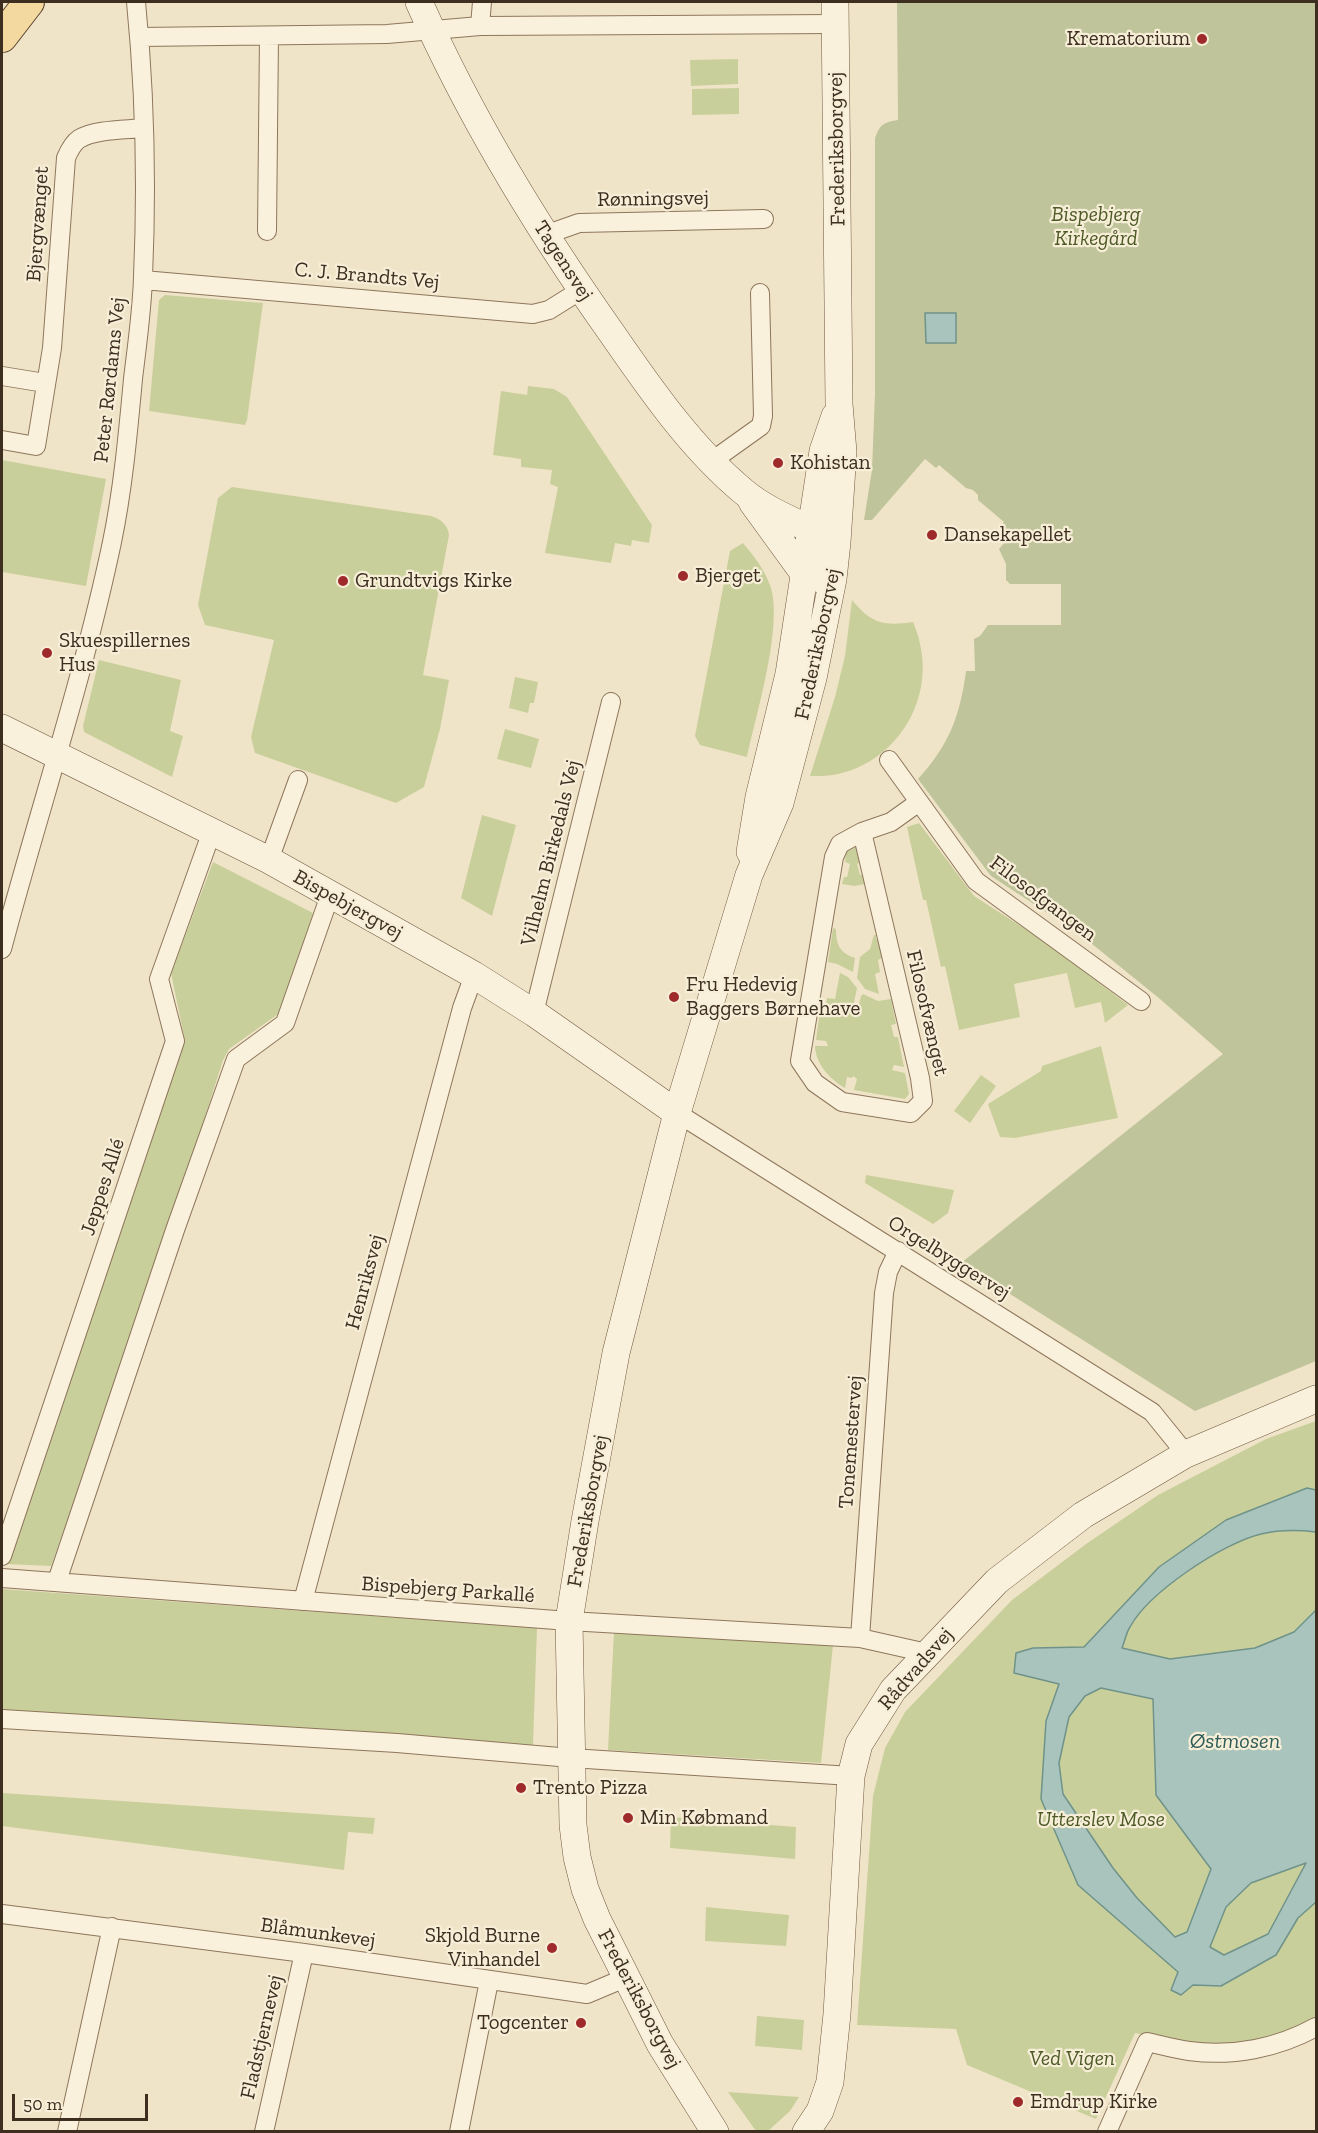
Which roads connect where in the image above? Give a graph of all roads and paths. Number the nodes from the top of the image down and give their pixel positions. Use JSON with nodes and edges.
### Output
{"nodes":[{"id":1,"x":29,"y":2,"type":"edge"},
{"id":2,"x":136,"y":2,"type":"edge"},
{"id":3,"x":419,"y":2,"type":"edge"},
{"id":4,"x":482,"y":2,"type":"edge"},
{"id":5,"x":835,"y":13,"type":"edge"},
{"id":6,"x":480,"y":26,"type":"junction"},
{"id":7,"x":431,"y":29,"type":"junction"},
{"id":8,"x":269,"y":36,"type":"junction"},
{"id":9,"x":2,"y":37,"type":"edge"},
{"id":10,"x":139,"y":37,"type":"junction"},
{"id":11,"x":144,"y":128,"type":"junction"},
{"id":12,"x":764,"y":219,"type":"dead end"},
{"id":13,"x":267,"y":231,"type":"dead end"},
{"id":14,"x":545,"y":235,"type":"junction"},
{"id":15,"x":143,"y":280,"type":"junction"},
{"id":16,"x":581,"y":290,"type":"junction"},
{"id":17,"x":760,"y":293,"type":"dead end"},
{"id":18,"x":2,"y":376,"type":"edge"},
{"id":19,"x":45,"y":383,"type":"junction"},
{"id":20,"x":839,"y":404,"type":"junction"},
{"id":21,"x":2,"y":440,"type":"edge"},
{"id":22,"x":712,"y":461,"type":"junction"},
{"id":23,"x":746,"y":494,"type":"junction"},
{"id":24,"x":812,"y":530,"type":"junction"},
{"id":25,"x":806,"y":574,"type":"junction"},
{"id":26,"x":820,"y":645,"type":"junction"},
{"id":27,"x":611,"y":702,"type":"dead end"},
{"id":28,"x":2,"y":728,"type":"edge"},
{"id":29,"x":58,"y":757,"type":"junction"},
{"id":30,"x":889,"y":760,"type":"dead end"},
{"id":31,"x":298,"y":780,"type":"dead end"},
{"id":32,"x":919,"y":802,"type":"junction"},
{"id":33,"x":212,"y":831,"type":"junction"},
{"id":34,"x":862,"y":832,"type":"junction"},
{"id":35,"x":269,"y":861,"type":"junction"},
{"id":36,"x":749,"y":875,"type":"junction"},
{"id":37,"x":330,"y":895,"type":"junction"},
{"id":38,"x":2,"y":949,"type":"edge"},
{"id":39,"x":474,"y":975,"type":"junction"},
{"id":40,"x":1141,"y":1001,"type":"dead end"},
{"id":41,"x":534,"y":1013,"type":"junction"},
{"id":42,"x":677,"y":1113,"type":"junction"},
{"id":43,"x":898,"y":1251,"type":"junction"},
{"id":44,"x":1317,"y":1399,"type":"edge"},
{"id":45,"x":1186,"y":1454,"type":"junction"},
{"id":46,"x":2,"y":1556,"type":"edge"},
{"id":47,"x":2,"y":1578,"type":"edge"},
{"id":48,"x":57,"y":1581,"type":"junction"},
{"id":49,"x":303,"y":1601,"type":"junction"},
{"id":50,"x":569,"y":1621,"type":"junction"},
{"id":51,"x":860,"y":1638,"type":"junction"},
{"id":52,"x":927,"y":1653,"type":"junction"},
{"id":53,"x":2,"y":1721,"type":"edge"},
{"id":54,"x":571,"y":1758,"type":"junction"},
{"id":55,"x":851,"y":1776,"type":"junction"},
{"id":56,"x":2,"y":1914,"type":"edge"},
{"id":57,"x":112,"y":1927,"type":"junction"},
{"id":58,"x":304,"y":1953,"type":"junction"},
{"id":59,"x":625,"y":1978,"type":"junction"},
{"id":60,"x":489,"y":1981,"type":"junction"},
{"id":61,"x":1317,"y":2027,"type":"edge"},
{"id":62,"x":67,"y":2132,"type":"edge"},
{"id":63,"x":264,"y":2132,"type":"edge"},
{"id":64,"x":459,"y":2132,"type":"edge"},
{"id":65,"x":715,"y":2132,"type":"edge"},
{"id":66,"x":806,"y":2132,"type":"edge"},
{"id":67,"x":1107,"y":2132,"type":"edge"}],
"edges":[{"from":1,"to":9,"type":"main road"},
{"from":2,"to":10,"type":"street","name":"Peter Rørdams Vej"},
{"from":3,"to":7,"type":"street","name":"Tagensvej"},
{"from":4,"to":6,"type":"street"},
{"from":5,"to":6,"type":"street"},
{"from":5,"to":20,"type":"street","name":"Frederiksborgvej"},
{"from":6,"to":7,"type":"street"},
{"from":7,"to":8,"type":"street"},
{"from":7,"to":14,"type":"street","name":"Tagensvej"},
{"from":8,"to":10,"type":"street"},
{"from":8,"to":13,"type":"street"},
{"from":10,"to":11,"type":"street","name":"Peter Rørdams Vej"},
{"from":11,"to":15,"type":"street","name":"Peter Rørdams Vej"},
{"from":11,"to":19,"type":"street","name":"Bjergvænget"},
{"from":12,"to":14,"type":"street","name":"Rønningsvej"},
{"from":14,"to":16,"type":"street","name":"Tagensvej"},
{"from":15,"to":16,"type":"street","name":"C. J. Brandts Vej"},
{"from":15,"to":29,"type":"street","name":"Peter Rørdams Vej"},
{"from":16,"to":22,"type":"street","name":"Tagensvej"},
{"from":17,"to":22,"type":"street"},
{"from":18,"to":19,"type":"street"},
{"from":19,"to":21,"type":"street","name":"Bjergvænget"},
{"from":20,"to":24,"type":"street","name":"Frederiksborgvej"},
{"from":20,"to":26,"type":"street","name":"Frederiksborgvej"},
{"from":22,"to":23,"type":"street","name":"Tagensvej"},
{"from":23,"to":24,"type":"street","name":"Tagensvej"},
{"from":23,"to":25,"type":"street","name":"Tagensvej"},
{"from":24,"to":25,"type":"street","name":"Frederiksborgvej"},
{"from":24,"to":26,"type":"street"},
{"from":25,"to":36,"type":"street","name":"Frederiksborgvej"},
{"from":26,"to":36,"type":"street","name":"Frederiksborgvej"},
{"from":27,"to":41,"type":"street","name":"Vilhelm Birkedals Vej"},
{"from":28,"to":29,"type":"street","name":"Bispebjergvej"},
{"from":29,"to":33,"type":"street","name":"Bispebjergvej"},
{"from":29,"to":38,"type":"street","name":"Peter Rørdams Vej"},
{"from":30,"to":32,"type":"street","name":"Filosofgangen"},
{"from":31,"to":35,"type":"street"},
{"from":32,"to":34,"type":"street","name":"Filosofvænget"},
{"from":32,"to":40,"type":"street","name":"Filosofgangen"},
{"from":33,"to":35,"type":"street","name":"Bispebjergvej"},
{"from":33,"to":46,"type":"street","name":"Jeppes Allé"},
{"from":34,"to":34,"type":"street","name":"Filosofvænget"},
{"from":35,"to":37,"type":"street","name":"Bispebjergvej"},
{"from":36,"to":42,"type":"street","name":"Frederiksborgvej"},
{"from":37,"to":39,"type":"street","name":"Bispebjergvej"},
{"from":37,"to":48,"type":"street"},
{"from":39,"to":41,"type":"street","name":"Bispebjergvej"},
{"from":39,"to":49,"type":"street","name":"Henriksvej"},
{"from":41,"to":42,"type":"street","name":"Bispebjergvej"},
{"from":42,"to":43,"type":"street","name":"Orgelbyggervej"},
{"from":42,"to":50,"type":"street","name":"Frederiksborgvej"},
{"from":43,"to":45,"type":"street","name":"Orgelbyggervej"},
{"from":43,"to":51,"type":"street","name":"Tonemestervej"},
{"from":44,"to":45,"type":"street","name":"Rådvadsvej"},
{"from":45,"to":52,"type":"street","name":"Rådvadsvej"},
{"from":47,"to":48,"type":"street","name":"Bispebjerg Parkallé"},
{"from":48,"to":49,"type":"street","name":"Bispebjerg Parkallé"},
{"from":49,"to":50,"type":"street","name":"Bispebjerg Parkallé"},
{"from":50,"to":51,"type":"street","name":"Bispebjerg Parkallé"},
{"from":50,"to":54,"type":"street","name":"Frederiksborgvej"},
{"from":51,"to":52,"type":"street","name":"Bispebjerg Parkallé"},
{"from":52,"to":55,"type":"street","name":"Rådvadsvej"},
{"from":53,"to":54,"type":"street"},
{"from":54,"to":55,"type":"street"},
{"from":54,"to":59,"type":"street","name":"Frederiksborgvej"},
{"from":55,"to":66,"type":"street","name":"Rådvadsvej"},
{"from":56,"to":57,"type":"street","name":"Blåmunkevej"},
{"from":57,"to":58,"type":"street","name":"Blåmunkevej"},
{"from":57,"to":62,"type":"street"},
{"from":58,"to":60,"type":"street","name":"Blåmunkevej"},
{"from":58,"to":63,"type":"street","name":"Fladstjernevej"},
{"from":59,"to":60,"type":"street","name":"Blåmunkevej"},
{"from":59,"to":65,"type":"street","name":"Frederiksborgvej"},
{"from":60,"to":64,"type":"street"},
{"from":61,"to":67,"type":"street"}]}
